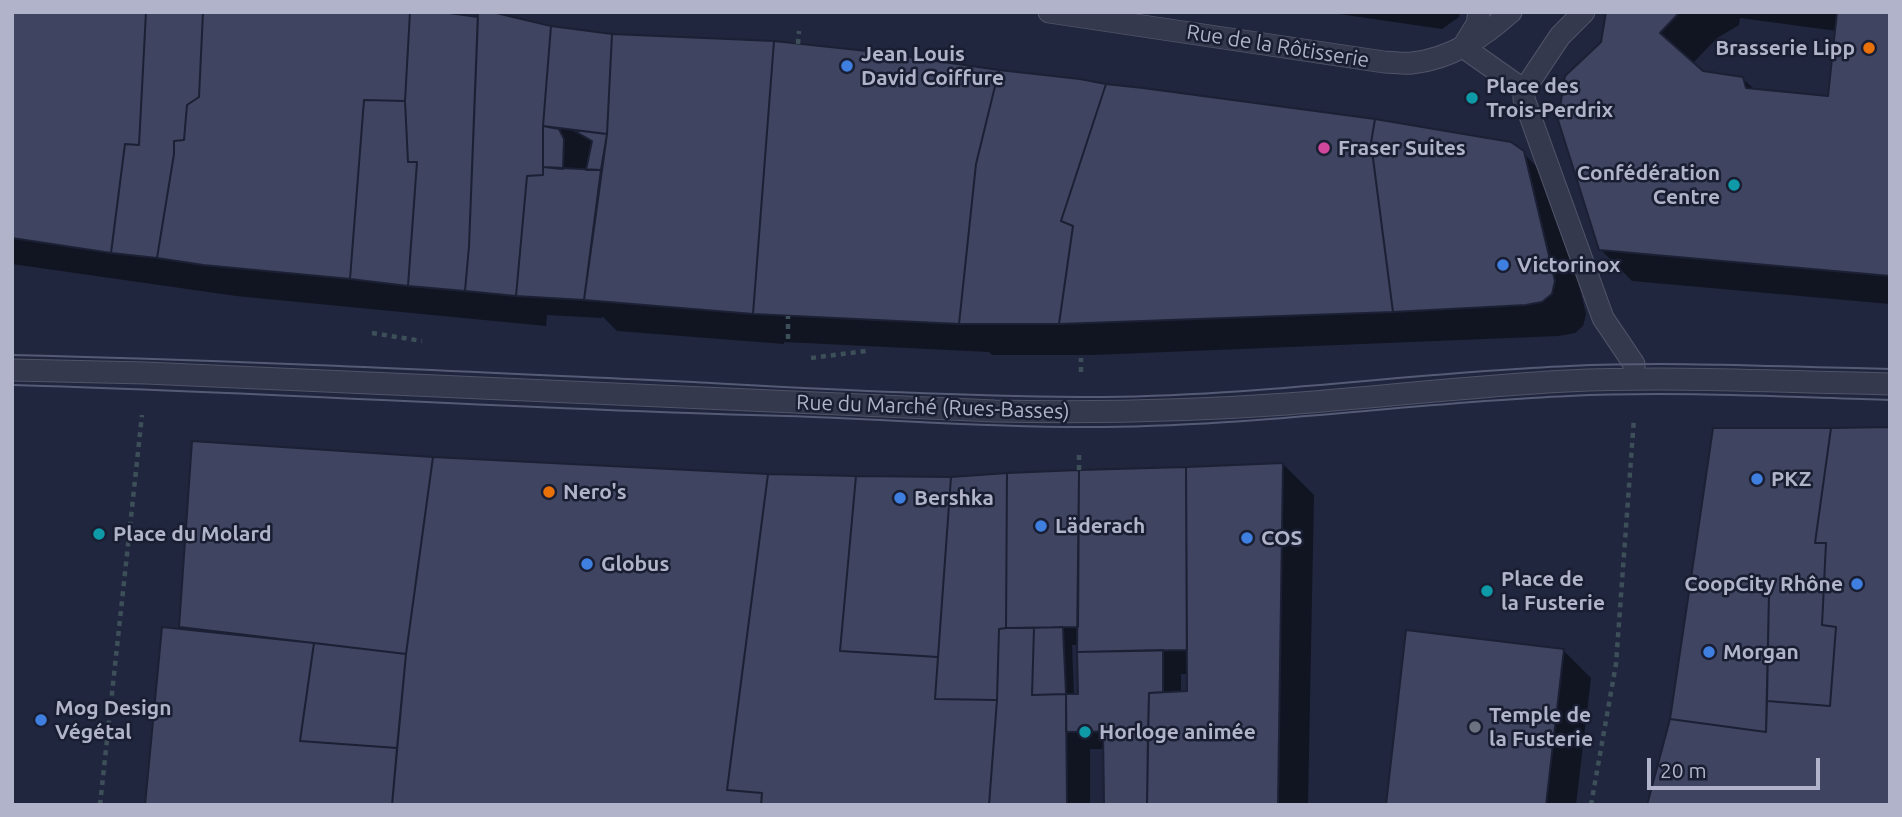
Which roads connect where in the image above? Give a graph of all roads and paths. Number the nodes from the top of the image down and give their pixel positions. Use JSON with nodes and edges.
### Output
{"nodes":[{"id":1,"x":1049,"y":12,"type":"edge"},
{"id":2,"x":1479,"y":12,"type":"edge"},
{"id":3,"x":1511,"y":12,"type":"edge"},
{"id":4,"x":1584,"y":12,"type":"edge"},
{"id":5,"x":799,"y":31,"type":"dead end"},
{"id":6,"x":798,"y":44,"type":"dead end"},
{"id":7,"x":1463,"y":47,"type":"junction"},
{"id":8,"x":1524,"y":90,"type":"junction"},
{"id":9,"x":788,"y":316,"type":"dead end"},
{"id":10,"x":788,"y":339,"type":"dead end"},
{"id":11,"x":12,"y":370,"type":"edge"},
{"id":12,"x":1634,"y":379,"type":"junction"},
{"id":13,"x":1890,"y":384,"type":"edge"},
{"id":14,"x":142,"y":415,"type":"dead end"},
{"id":15,"x":100,"y":805,"type":"edge"},
{"id":16,"x":1591,"y":805,"type":"edge"}],
"edges":[{"from":1,"to":7,"type":"street","name":"Rue de la Rôtisserie"},
{"from":2,"to":7,"type":"street"},
{"from":3,"to":7,"type":"street"},
{"from":4,"to":8,"type":"street"},
{"from":5,"to":6,"type":"path"},
{"from":7,"to":8,"type":"street"},
{"from":8,"to":12,"type":"street"},
{"from":9,"to":10,"type":"path"},
{"from":11,"to":12,"type":"street","name":"Rue du Marché (Rues-Basses)"},
{"from":12,"to":13,"type":"street","name":"Rue du Marché (Rues-Basses)"},
{"from":12,"to":16,"type":"path"},
{"from":14,"to":15,"type":"path"}]}
